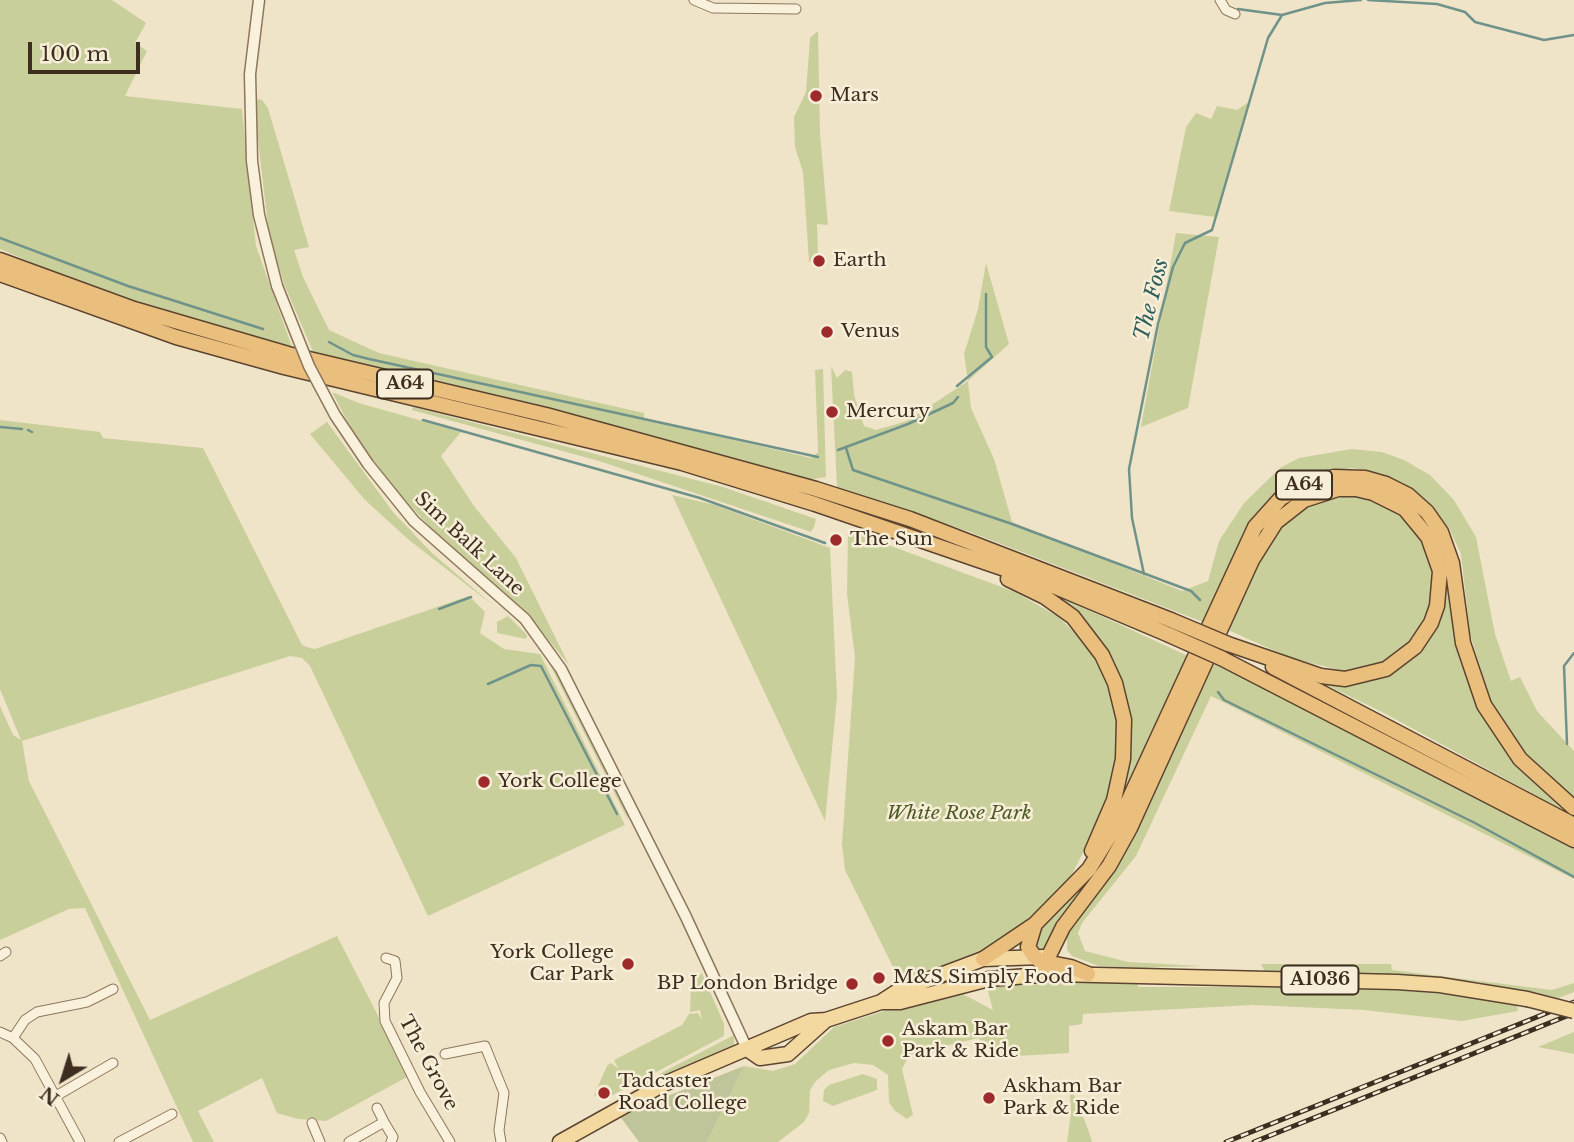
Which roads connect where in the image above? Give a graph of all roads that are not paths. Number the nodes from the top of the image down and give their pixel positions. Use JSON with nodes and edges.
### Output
{"nodes":[{"id":1,"x":259,"y":0,"type":"edge"},
{"id":2,"x":694,"y":0,"type":"edge"},
{"id":3,"x":1220,"y":0,"type":"edge"},
{"id":4,"x":796,"y":9,"type":"dead end"},
{"id":5,"x":1235,"y":14,"type":"dead end"},
{"id":6,"x":0,"y":260,"type":"edge"},
{"id":7,"x":0,"y":275,"type":"edge"},
{"id":8,"x":816,"y":496,"type":"junction"},
{"id":9,"x":854,"y":509,"type":"junction"},
{"id":10,"x":928,"y":541,"type":"junction"},
{"id":11,"x":1169,"y":627,"type":"junction"},
{"id":12,"x":1225,"y":651,"type":"junction"},
{"id":13,"x":1574,"y":808,"type":"edge"},
{"id":14,"x":1574,"y":825,"type":"edge"},
{"id":15,"x":1574,"y":840,"type":"edge"},
{"id":16,"x":1069,"y":892,"type":"junction"},
{"id":17,"x":1035,"y":924,"type":"junction"},
{"id":18,"x":1061,"y":931,"type":"junction"},
{"id":19,"x":394,"y":958,"type":"dead end"},
{"id":20,"x":983,"y":959,"type":"junction"},
{"id":21,"x":1072,"y":961,"type":"junction"},
{"id":22,"x":1042,"y":963,"type":"junction"},
{"id":23,"x":1088,"y":974,"type":"joint"},
{"id":24,"x":1112,"y":974,"type":"junction"},
{"id":25,"x":113,"y":989,"type":"dead end"},
{"id":26,"x":881,"y":1002,"type":"junction"},
{"id":27,"x":1574,"y":1011,"type":"edge"},
{"id":28,"x":826,"y":1020,"type":"junction"},
{"id":29,"x":0,"y":1032,"type":"edge"},
{"id":30,"x":13,"y":1038,"type":"junction"},
{"id":31,"x":747,"y":1049,"type":"junction"},
{"id":32,"x":444,"y":1054,"type":"dead end"},
{"id":33,"x":113,"y":1062,"type":"dead end"},
{"id":34,"x":56,"y":1096,"type":"junction"},
{"id":35,"x":377,"y":1108,"type":"dead end"},
{"id":36,"x":172,"y":1114,"type":"dead end"},
{"id":37,"x":384,"y":1122,"type":"junction"},
{"id":38,"x":312,"y":1123,"type":"dead end"},
{"id":39,"x":80,"y":1142,"type":"edge"},
{"id":40,"x":119,"y":1142,"type":"edge"},
{"id":41,"x":320,"y":1142,"type":"edge"},
{"id":42,"x":349,"y":1142,"type":"edge"},
{"id":43,"x":391,"y":1142,"type":"edge"},
{"id":44,"x":450,"y":1142,"type":"edge"},
{"id":45,"x":501,"y":1142,"type":"edge"},
{"id":46,"x":559,"y":1142,"type":"edge"}],
"edges":[{"from":1,"to":31,"type":"street","name":"Sim Balk Lane","bridge":true},
{"from":2,"to":4,"type":"street"},
{"from":3,"to":5,"type":"street"},
{"from":6,"to":8,"type":"highway","number":"A64"},
{"from":7,"to":8,"type":"highway","number":"A64"},
{"from":8,"to":9,"type":"highway","number":"A64"},
{"from":9,"to":10,"type":"highway","number":"A64"},
{"from":9,"to":11,"type":"highway","number":"A64"},
{"from":10,"to":11,"type":"highway","number":"A64"},
{"from":10,"to":16,"type":"highway","number":"A64"},
{"from":11,"to":12,"type":"highway","number":"A64","bridge":true},
{"from":12,"to":14,"type":"highway","number":"A64"},
{"from":12,"to":15,"type":"highway","number":"A64"},
{"from":12,"to":18,"type":"highway","number":"A64"},
{"from":13,"to":16,"type":"highway","number":"A64"},
{"from":16,"to":17,"type":"highway","number":"A64"},
{"from":17,"to":20,"type":"highway","number":"A64"},
{"from":17,"to":22,"type":"highway"},
{"from":18,"to":21,"type":"highway"},
{"from":18,"to":22,"type":"highway","number":"A64"},
{"from":19,"to":44,"type":"street","name":"The Grove"},
{"from":20,"to":22,"type":"main road","number":"A1036"},
{"from":20,"to":26,"type":"main road","number":"A1036"},
{"from":21,"to":22,"type":"main road","number":"A1036"},
{"from":21,"to":24,"type":"main road","number":"A1036"},
{"from":22,"to":23,"type":"highway"},
{"from":22,"to":26,"type":"main road","number":"A1036"},
{"from":23,"to":24,"type":"main road","number":"A1036"},
{"from":24,"to":27,"type":"main road","number":"A1036","bridge":true},
{"from":25,"to":30,"type":"street"},
{"from":26,"to":28,"type":"main road","number":"A1036"},
{"from":28,"to":31,"type":"main road","number":"A1036"},
{"from":28,"to":31,"type":"main road","number":"A1036"},
{"from":29,"to":30,"type":"street"},
{"from":30,"to":34,"type":"street"},
{"from":31,"to":46,"type":"main road","number":"A1036"},
{"from":32,"to":45,"type":"street"},
{"from":33,"to":34,"type":"street"},
{"from":34,"to":39,"type":"street"},
{"from":35,"to":37,"type":"street"},
{"from":36,"to":40,"type":"street"},
{"from":37,"to":42,"type":"street"},
{"from":37,"to":43,"type":"street"},
{"from":38,"to":41,"type":"street"}]}
